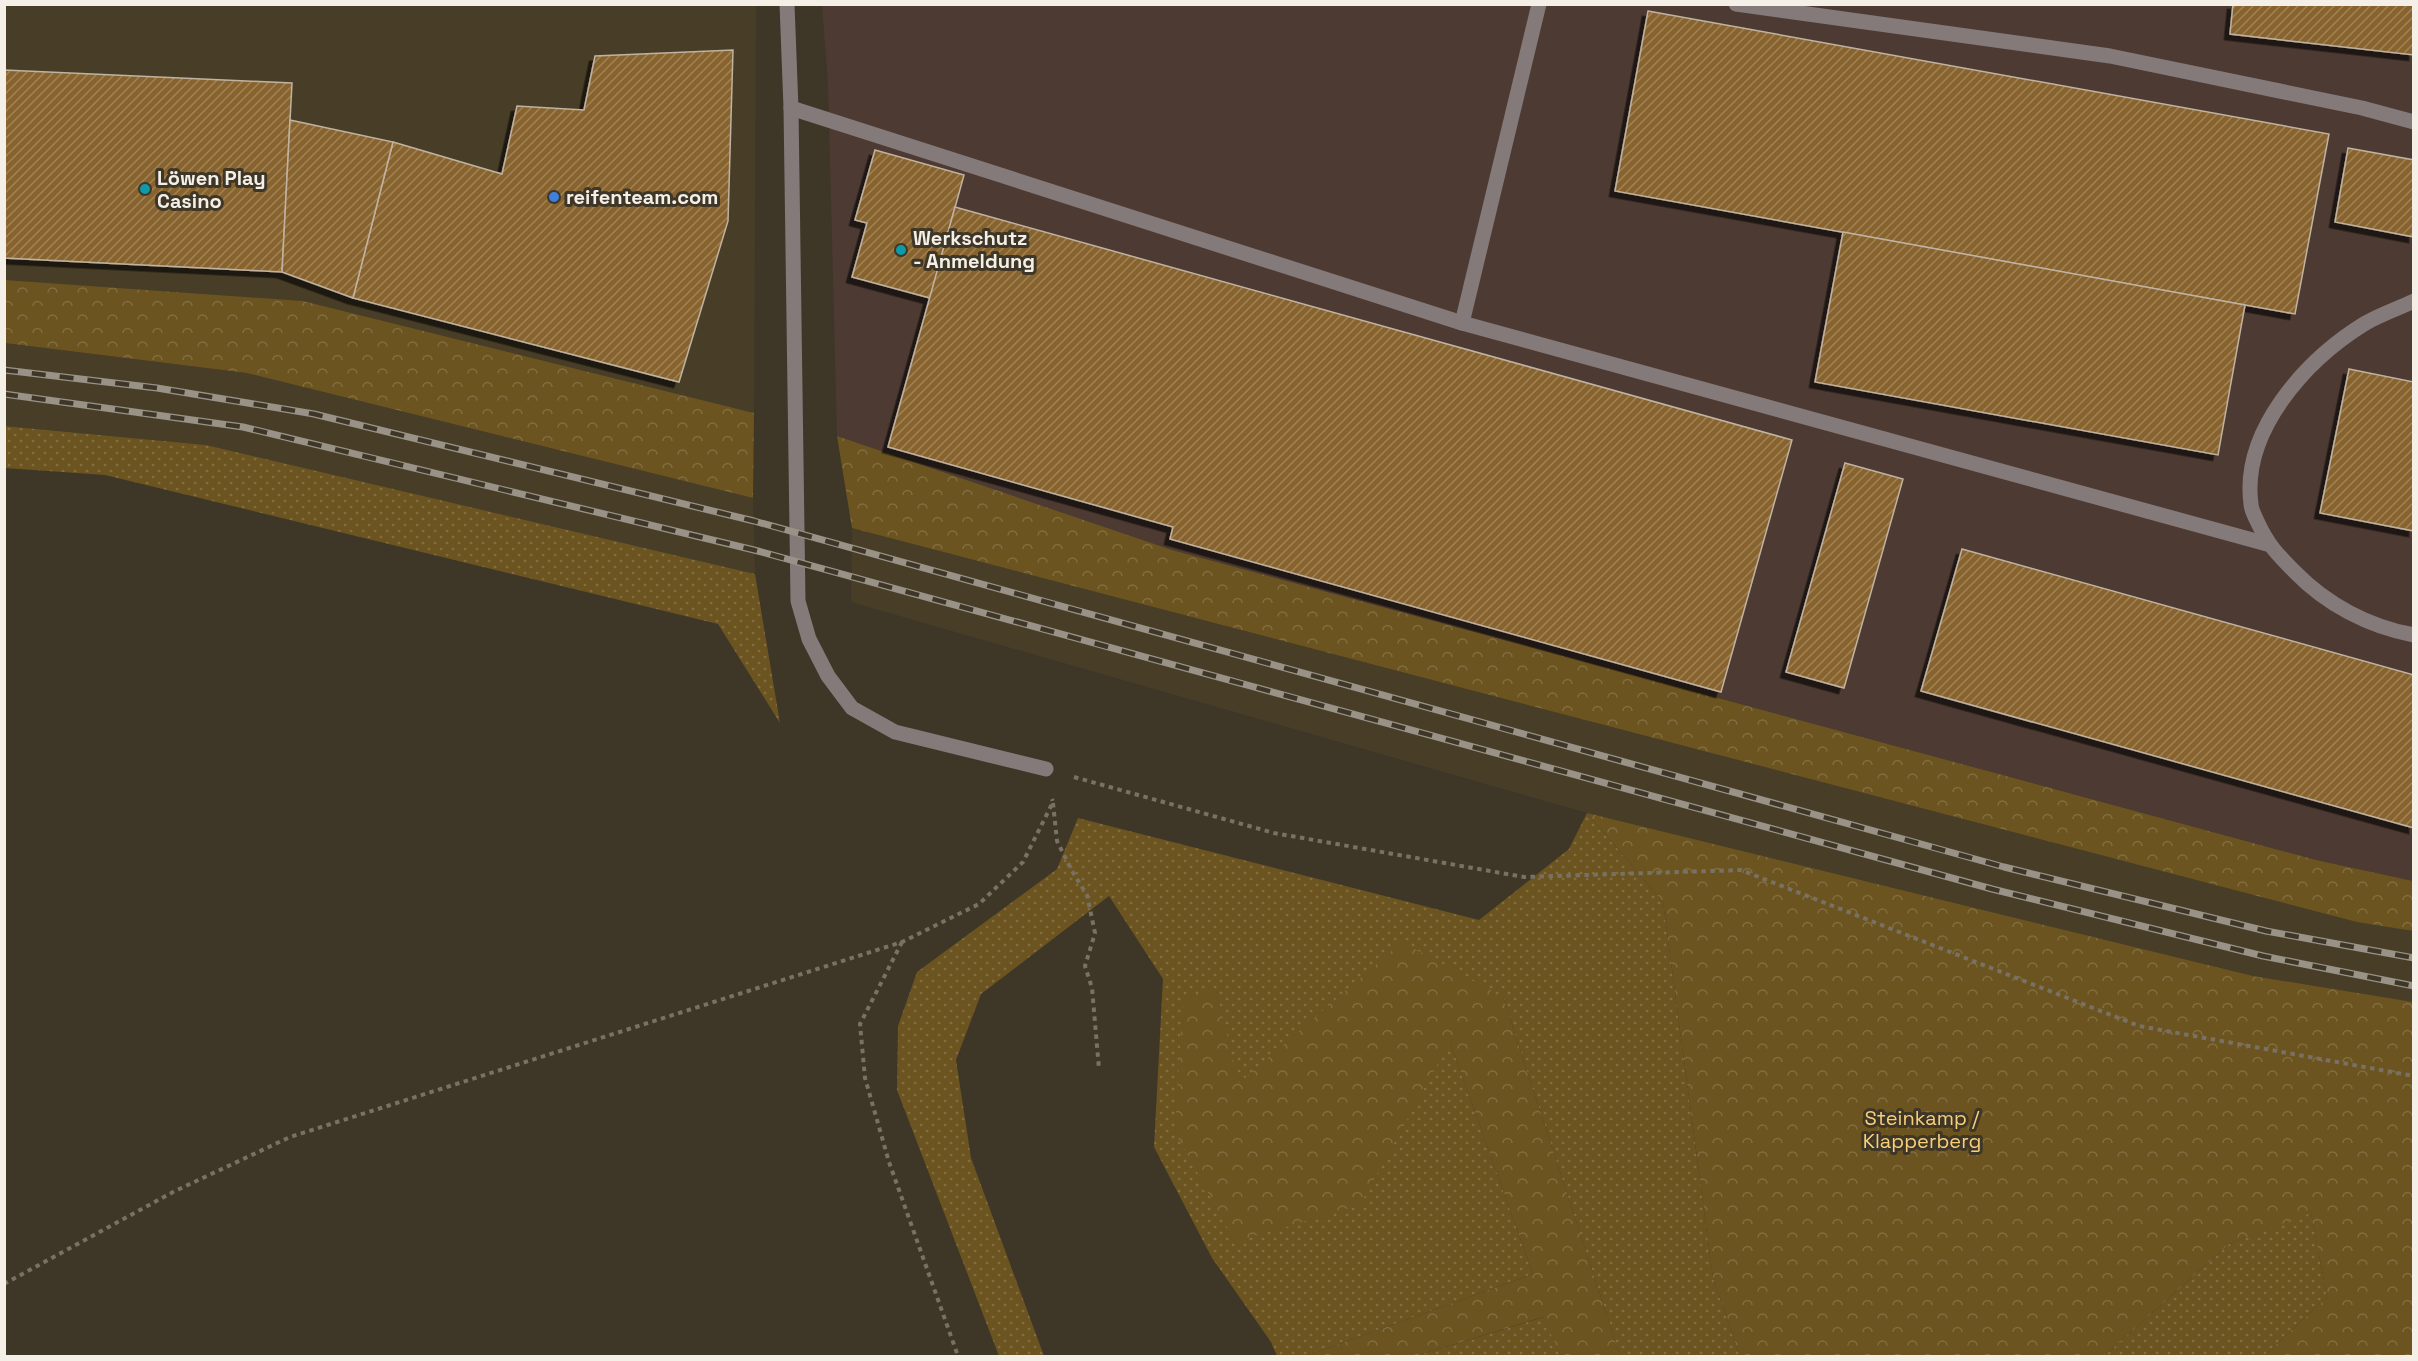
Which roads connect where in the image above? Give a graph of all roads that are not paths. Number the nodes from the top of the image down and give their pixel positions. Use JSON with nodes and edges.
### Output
{"nodes":[{"id":1,"x":786,"y":4,"type":"edge"},
{"id":2,"x":1539,"y":4,"type":"edge"},
{"id":3,"x":1736,"y":4,"type":"edge"},
{"id":4,"x":790,"y":108,"type":"junction"},
{"id":5,"x":2414,"y":122,"type":"edge"},
{"id":6,"x":2414,"y":301,"type":"edge"},
{"id":7,"x":1462,"y":323,"type":"junction"},
{"id":8,"x":2267,"y":544,"type":"junction"},
{"id":9,"x":2414,"y":635,"type":"edge"},
{"id":10,"x":1046,"y":769,"type":"road end"}],
"edges":[{"from":1,"to":4,"type":"lane"},
{"from":2,"to":7,"type":"lane"},
{"from":3,"to":5,"type":"lane"},
{"from":4,"to":7,"type":"lane"},
{"from":4,"to":10,"type":"lane"},
{"from":6,"to":8,"type":"lane"},
{"from":7,"to":8,"type":"lane"},
{"from":8,"to":9,"type":"lane"}]}
